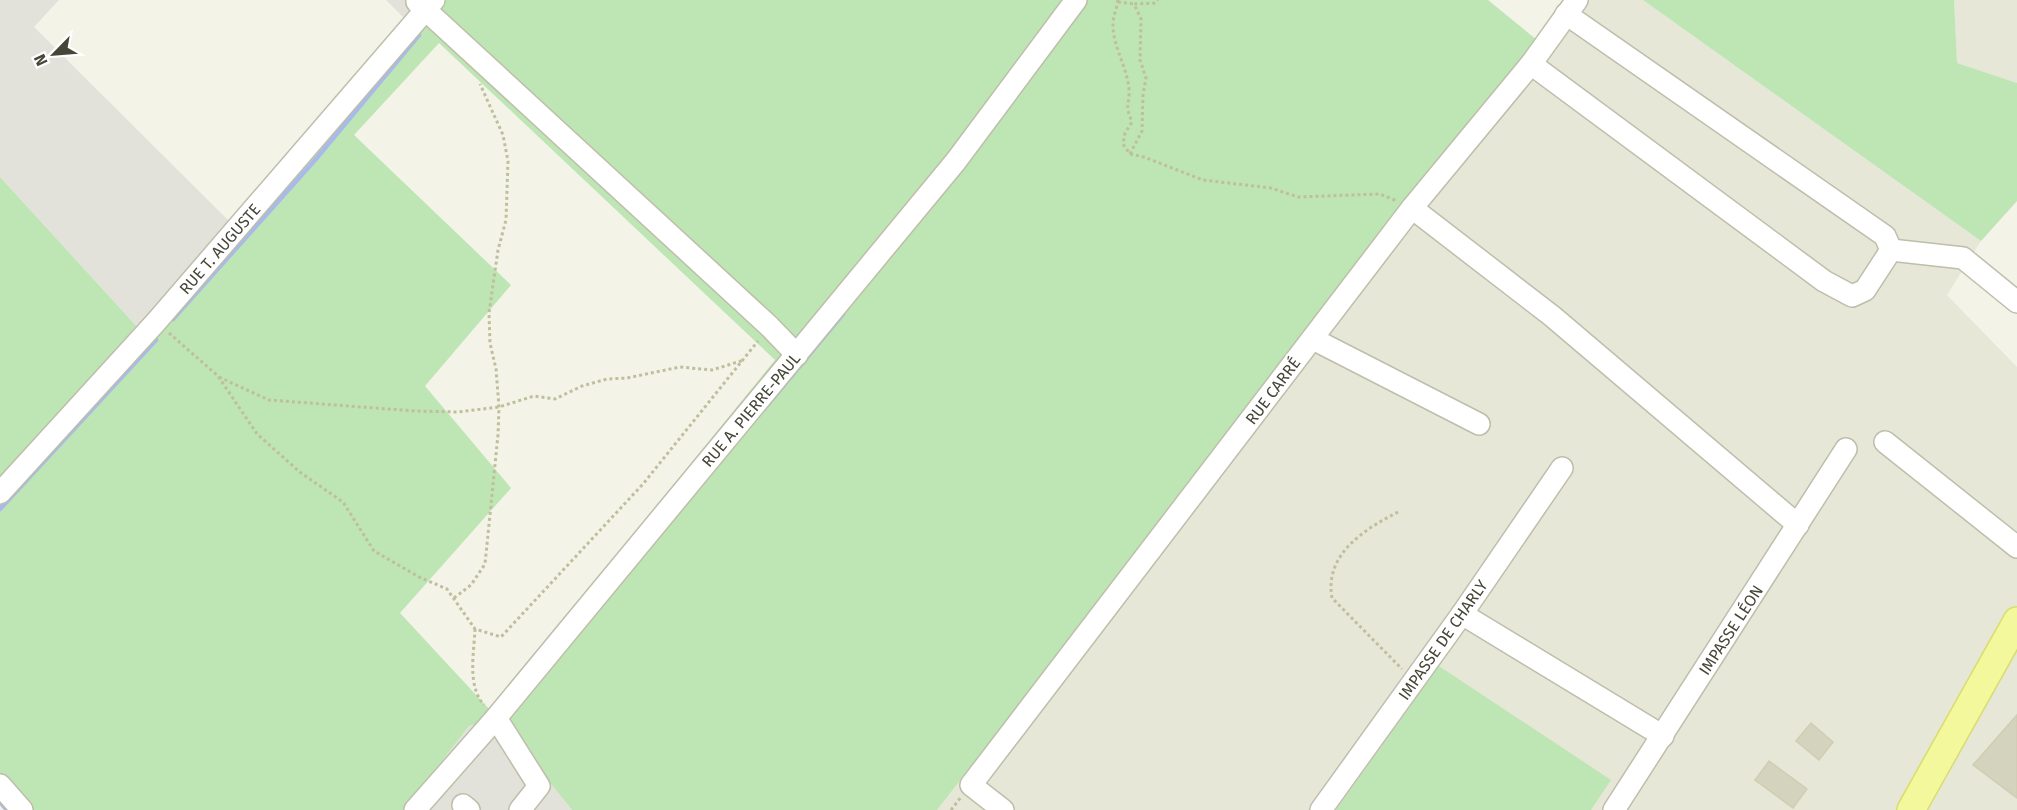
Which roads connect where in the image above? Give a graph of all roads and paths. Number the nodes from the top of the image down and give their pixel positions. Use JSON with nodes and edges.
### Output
{"nodes":[{"id":1,"x":1076,"y":0,"type":"edge"},
{"id":2,"x":1158,"y":0,"type":"edge"},
{"id":3,"x":1118,"y":1,"type":"edge"},
{"id":4,"x":425,"y":3,"type":"edge"},
{"id":5,"x":1134,"y":4,"type":"junction"},
{"id":6,"x":1572,"y":7,"type":"edge"},
{"id":7,"x":1531,"y":64,"type":"junction"},
{"id":8,"x":479,"y":83,"type":"dead end"},
{"id":9,"x":1130,"y":154,"type":"junction"},
{"id":10,"x":1412,"y":207,"type":"junction"},
{"id":11,"x":1891,"y":250,"type":"junction"},
{"id":12,"x":2017,"y":302,"type":"edge"},
{"id":13,"x":156,"y":322,"type":"junction"},
{"id":14,"x":768,"y":326,"type":"junction"},
{"id":15,"x":1313,"y":339,"type":"junction"},
{"id":16,"x":797,"y":355,"type":"junction"},
{"id":17,"x":744,"y":360,"type":"junction"},
{"id":18,"x":218,"y":376,"type":"junction"},
{"id":19,"x":499,"y":407,"type":"junction"},
{"id":20,"x":1479,"y":424,"type":"dead end"},
{"id":21,"x":1885,"y":442,"type":"dead end"},
{"id":22,"x":1846,"y":449,"type":"dead end"},
{"id":23,"x":1562,"y":468,"type":"dead end"},
{"id":24,"x":0,"y":493,"type":"edge"},
{"id":25,"x":1398,"y":512,"type":"dead end"},
{"id":26,"x":1798,"y":525,"type":"junction"},
{"id":27,"x":2017,"y":547,"type":"edge"},
{"id":28,"x":454,"y":598,"type":"junction"},
{"id":29,"x":1462,"y":614,"type":"junction"},
{"id":30,"x":2017,"y":621,"type":"edge"},
{"id":31,"x":475,"y":629,"type":"junction"},
{"id":32,"x":1414,"y":681,"type":"junction"},
{"id":33,"x":496,"y":718,"type":"junction"},
{"id":34,"x":1663,"y":736,"type":"junction"},
{"id":35,"x":0,"y":785,"type":"edge"},
{"id":36,"x":22,"y":810,"type":"edge"},
{"id":37,"x":415,"y":810,"type":"edge"},
{"id":38,"x":520,"y":810,"type":"edge"},
{"id":39,"x":1002,"y":810,"type":"edge"},
{"id":40,"x":1321,"y":810,"type":"edge"},
{"id":41,"x":1614,"y":810,"type":"edge"},
{"id":42,"x":1911,"y":810,"type":"edge"}],
"edges":[{"from":1,"to":16,"type":"street","name":"RUE A. PIERRE-PAUL"},
{"from":2,"to":5,"type":"path"},
{"from":3,"to":5,"type":"path"},
{"from":3,"to":9,"type":"path"},
{"from":4,"to":13,"type":"street","name":"RUE T. AUGUSTE"},
{"from":4,"to":14,"type":"street"},
{"from":5,"to":9,"type":"path"},
{"from":6,"to":7,"type":"street","name":"RUE CARRÉ"},
{"from":6,"to":11,"type":"street"},
{"from":7,"to":10,"type":"street","name":"RUE CARRÉ"},
{"from":7,"to":11,"type":"street"},
{"from":8,"to":19,"type":"path"},
{"from":9,"to":10,"type":"path"},
{"from":10,"to":15,"type":"street","name":"RUE CARRÉ"},
{"from":10,"to":26,"type":"street"},
{"from":11,"to":12,"type":"street"},
{"from":13,"to":18,"type":"path"},
{"from":13,"to":24,"type":"street","name":"RUE T. AUGUSTE"},
{"from":14,"to":16,"type":"street"},
{"from":14,"to":17,"type":"path"},
{"from":15,"to":20,"type":"street"},
{"from":15,"to":39,"type":"street","name":"RUE CARRÉ"},
{"from":16,"to":33,"type":"street","name":"RUE A. PIERRE-PAUL"},
{"from":17,"to":19,"type":"path"},
{"from":17,"to":31,"type":"path"},
{"from":18,"to":19,"type":"path"},
{"from":18,"to":28,"type":"path"},
{"from":19,"to":28,"type":"path"},
{"from":21,"to":27,"type":"street"},
{"from":22,"to":26,"type":"street","name":"IMPASSE LÉON"},
{"from":23,"to":29,"type":"street","name":"IMPASSE DE CHARLY"},
{"from":25,"to":32,"type":"path"},
{"from":26,"to":34,"type":"street","name":"IMPASSE LÉON"},
{"from":28,"to":31,"type":"path"},
{"from":29,"to":32,"type":"street","name":"IMPASSE DE CHARLY"},
{"from":29,"to":34,"type":"street"},
{"from":30,"to":42,"type":"main road"},
{"from":31,"to":33,"type":"path"},
{"from":32,"to":40,"type":"street","name":"IMPASSE DE CHARLY"},
{"from":33,"to":37,"type":"street","name":"RUE A. PIERRE-PAUL"},
{"from":33,"to":38,"type":"street"},
{"from":34,"to":41,"type":"street","name":"IMPASSE LÉON"},
{"from":35,"to":36,"type":"street"}]}
